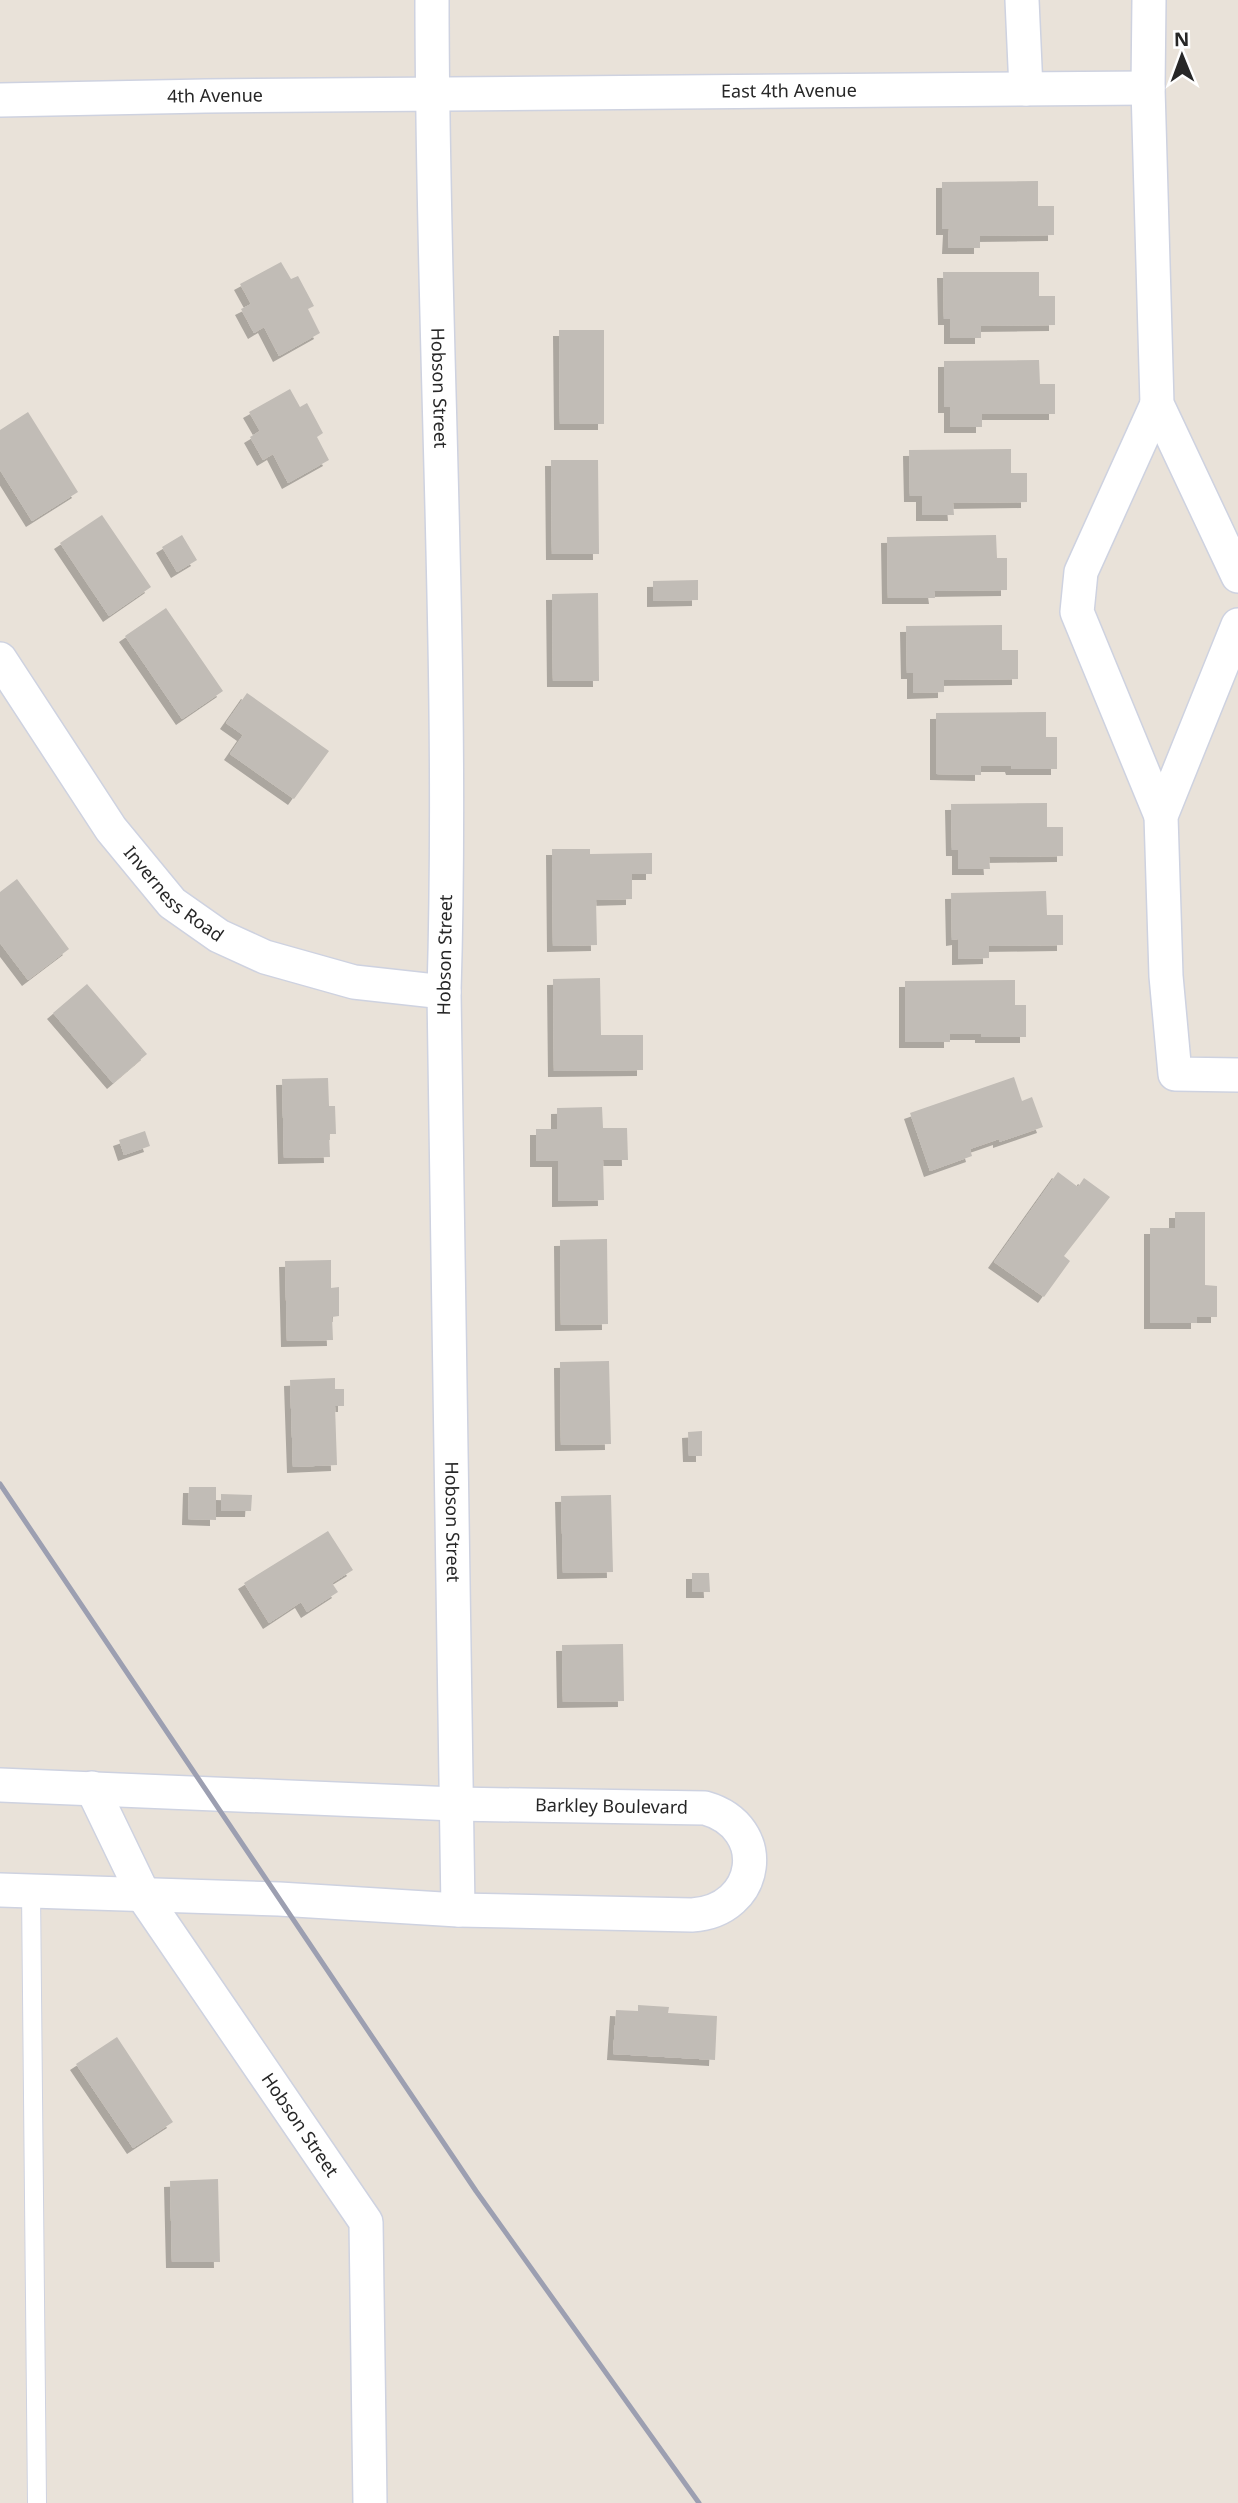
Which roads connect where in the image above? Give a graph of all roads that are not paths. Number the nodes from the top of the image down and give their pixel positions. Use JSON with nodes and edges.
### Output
{"nodes":[{"id":1,"x":432,"y":0,"type":"edge"},
{"id":2,"x":1022,"y":0,"type":"edge"},
{"id":3,"x":1149,"y":0,"type":"edge"},
{"id":4,"x":1026,"y":89,"type":"junction"},
{"id":5,"x":1148,"y":89,"type":"junction"},
{"id":6,"x":432,"y":95,"type":"junction"},
{"id":7,"x":0,"y":100,"type":"edge"},
{"id":8,"x":1157,"y":404,"type":"junction"},
{"id":9,"x":1238,"y":576,"type":"edge"},
{"id":10,"x":1238,"y":625,"type":"edge"},
{"id":11,"x":0,"y":659,"type":"edge"},
{"id":12,"x":1161,"y":816,"type":"junction"},
{"id":13,"x":444,"y":992,"type":"junction"},
{"id":14,"x":1238,"y":1075,"type":"edge"},
{"id":15,"x":0,"y":1785,"type":"edge"},
{"id":16,"x":92,"y":1788,"type":"junction"},
{"id":17,"x":455,"y":1804,"type":"junction"},
{"id":18,"x":16,"y":1891,"type":"edge"},
{"id":19,"x":143,"y":1894,"type":"junction"},
{"id":20,"x":458,"y":1910,"type":"junction"},
{"id":21,"x":37,"y":2503,"type":"edge"},
{"id":22,"x":370,"y":2503,"type":"edge"}],
"edges":[{"from":1,"to":6,"type":"street","name":"Hobson Street"},
{"from":2,"to":4,"type":"street"},
{"from":3,"to":5,"type":"street"},
{"from":4,"to":5,"type":"street","name":"East 4th Avenue"},
{"from":4,"to":6,"type":"street","name":"East 4th Avenue"},
{"from":5,"to":8,"type":"street"},
{"from":6,"to":7,"type":"street","name":"4th Avenue"},
{"from":6,"to":13,"type":"street","name":"Hobson Street"},
{"from":8,"to":9,"type":"street"},
{"from":8,"to":12,"type":"street"},
{"from":10,"to":12,"type":"street"},
{"from":11,"to":13,"type":"street","name":"Inverness Road"},
{"from":12,"to":14,"type":"street"},
{"from":13,"to":17,"type":"street","name":"Hobson Street"},
{"from":15,"to":16,"type":"street","name":"Barkley Boulevard"},
{"from":16,"to":17,"type":"street","name":"Barkley Boulevard"},
{"from":16,"to":19,"type":"street","name":"Hobson Street"},
{"from":17,"to":20,"type":"street","name":"Hobson Street"},
{"from":17,"to":20,"type":"street","name":"Barkley Boulevard"},
{"from":18,"to":19,"type":"street","name":"Barkley Boulevard"},
{"from":18,"to":21,"type":"lane"},
{"from":19,"to":20,"type":"street","name":"Barkley Boulevard"},
{"from":19,"to":22,"type":"street","name":"Hobson Street"}]}
